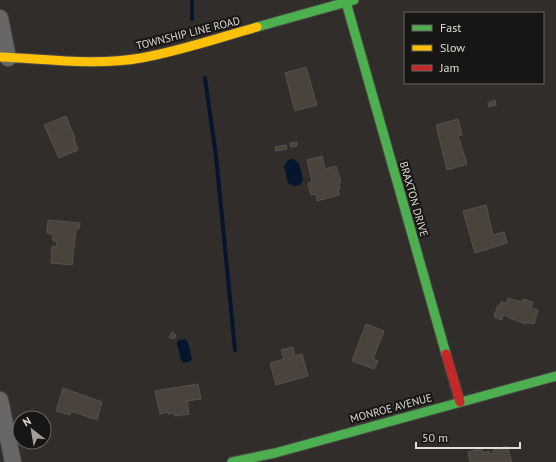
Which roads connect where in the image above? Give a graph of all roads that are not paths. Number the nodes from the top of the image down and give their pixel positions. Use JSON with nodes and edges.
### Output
{"nodes":[{"id":1,"x":350,"y":1,"type":"edge"},
{"id":2,"x":0,"y":18,"type":"edge"},
{"id":3,"x":4,"y":58,"type":"edge"},
{"id":4,"x":556,"y":376,"type":"edge"},
{"id":5,"x":0,"y":400,"type":"edge"},
{"id":6,"x":460,"y":402,"type":"junction"},
{"id":7,"x":13,"y":462,"type":"edge"},
{"id":8,"x":232,"y":462,"type":"edge"}],
"edges":[{"from":1,"to":3,"type":"street","name":"TOWNSHIP LINE ROAD"},
{"from":1,"to":6,"type":"street","name":"BRAXTON DRIVE"},
{"from":2,"to":3,"type":"street"},
{"from":4,"to":6,"type":"street","name":"MONROE AVENUE"},
{"from":5,"to":7,"type":"street"},
{"from":6,"to":8,"type":"street","name":"MONROE AVENUE"}]}
